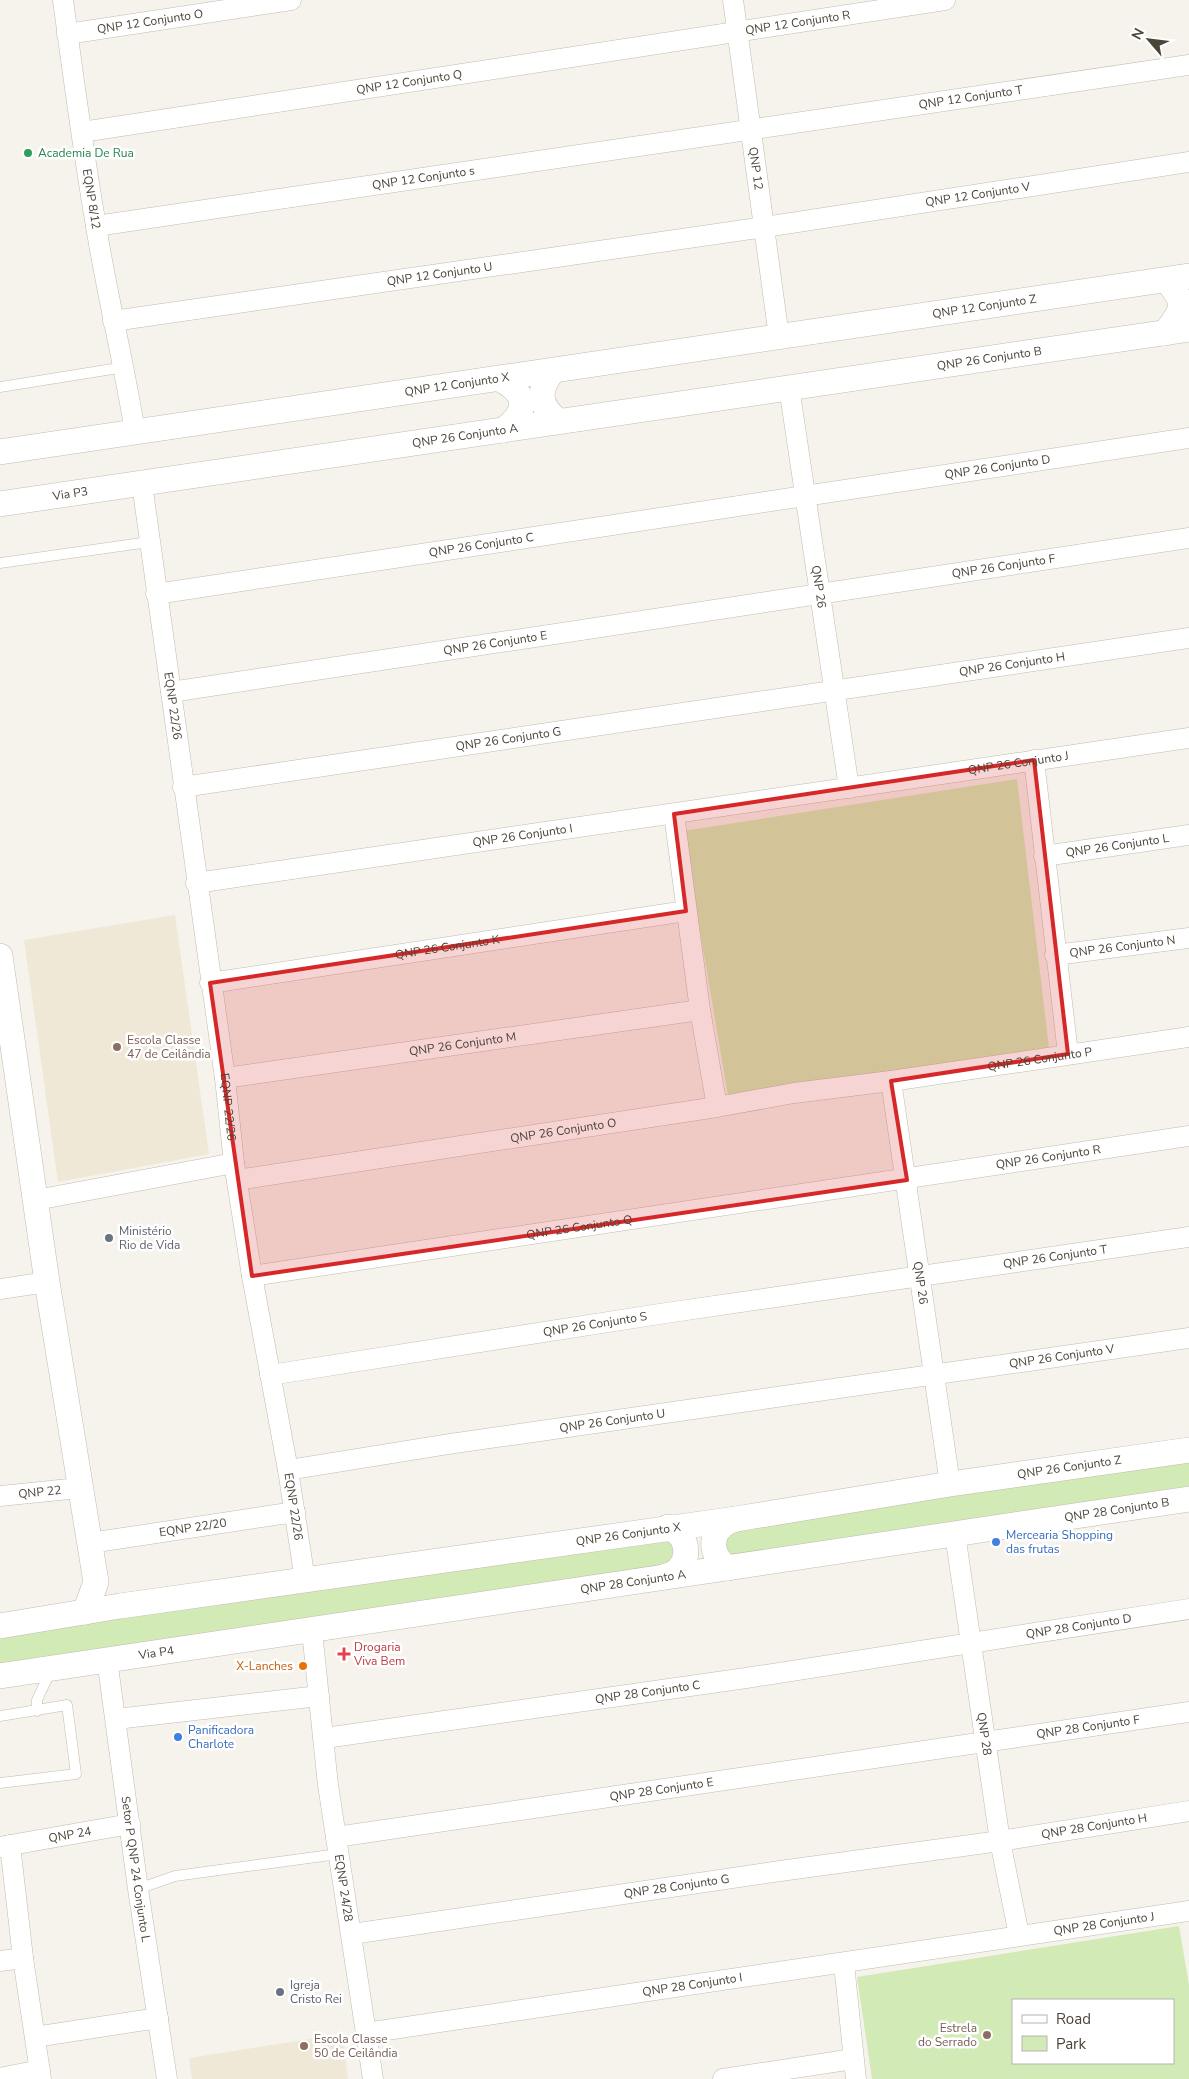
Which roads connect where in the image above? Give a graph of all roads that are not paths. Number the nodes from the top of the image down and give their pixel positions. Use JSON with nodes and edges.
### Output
{"nodes":[{"id":1,"x":62,"y":0,"type":"edge"},
{"id":2,"x":291,"y":0,"type":"edge"},
{"id":3,"x":733,"y":0,"type":"edge"},
{"id":4,"x":946,"y":0,"type":"edge"},
{"id":5,"x":737,"y":30,"type":"junction"},
{"id":6,"x":67,"y":34,"type":"junction"},
{"id":7,"x":1189,"y":65,"type":"edge"},
{"id":8,"x":751,"y":129,"type":"junction"},
{"id":9,"x":82,"y":132,"type":"junction"},
{"id":10,"x":1189,"y":162,"type":"edge"},
{"id":11,"x":96,"y":226,"type":"junction"},
{"id":12,"x":765,"y":227,"type":"junction"},
{"id":13,"x":1177,"y":278,"type":"edge"},
{"id":14,"x":113,"y":322,"type":"junction"},
{"id":15,"x":1189,"y":329,"type":"edge"},
{"id":16,"x":1165,"y":333,"type":"junction"},
{"id":17,"x":779,"y":337,"type":"junction"},
{"id":18,"x":125,"y":366,"type":"junction"},
{"id":19,"x":552,"y":372,"type":"junction"},
{"id":20,"x":500,"y":379,"type":"junction"},
{"id":21,"x":0,"y":387,"type":"edge"},
{"id":22,"x":789,"y":387,"type":"junction"},
{"id":23,"x":558,"y":421,"type":"junction"},
{"id":24,"x":504,"y":430,"type":"junction"},
{"id":25,"x":135,"y":432,"type":"junction"},
{"id":26,"x":1189,"y":438,"type":"edge"},
{"id":27,"x":0,"y":452,"type":"edge"},
{"id":28,"x":142,"y":484,"type":"junction"},
{"id":29,"x":805,"y":495,"type":"junction"},
{"id":30,"x":0,"y":504,"type":"edge"},
{"id":31,"x":1189,"y":538,"type":"edge"},
{"id":32,"x":149,"y":542,"type":"junction"},
{"id":33,"x":0,"y":563,"type":"edge"},
{"id":34,"x":820,"y":593,"type":"junction"},
{"id":35,"x":156,"y":594,"type":"junction"},
{"id":36,"x":1189,"y":638,"type":"edge"},
{"id":37,"x":834,"y":690,"type":"junction"},
{"id":38,"x":170,"y":692,"type":"junction"},
{"id":39,"x":1189,"y":738,"type":"edge"},
{"id":40,"x":1034,"y":760,"type":"junction"},
{"id":41,"x":182,"y":787,"type":"junction"},
{"id":42,"x":849,"y":788,"type":"junction"},
{"id":43,"x":674,"y":814,"type":"junction"},
{"id":44,"x":1189,"y":835,"type":"edge"},
{"id":45,"x":1044,"y":856,"type":"junction"},
{"id":46,"x":196,"y":883,"type":"junction"},
{"id":47,"x":686,"y":911,"type":"junction"},
{"id":48,"x":1189,"y":938,"type":"edge"},
{"id":49,"x":1055,"y":955,"type":"junction"},
{"id":50,"x":0,"y":956,"type":"edge"},
{"id":51,"x":210,"y":983,"type":"junction"},
{"id":52,"x":700,"y":1010,"type":"junction"},
{"id":53,"x":1189,"y":1037,"type":"edge"},
{"id":54,"x":1068,"y":1054,"type":"junction"},
{"id":55,"x":8,"y":1075,"type":"edge"},
{"id":56,"x":224,"y":1078,"type":"junction"},
{"id":57,"x":891,"y":1081,"type":"junction"},
{"id":58,"x":717,"y":1107,"type":"junction"},
{"id":59,"x":1189,"y":1136,"type":"edge"},
{"id":60,"x":235,"y":1171,"type":"junction"},
{"id":61,"x":907,"y":1180,"type":"junction"},
{"id":62,"x":36,"y":1200,"type":"junction"},
{"id":63,"x":1189,"y":1237,"type":"edge"},
{"id":64,"x":252,"y":1276,"type":"junction"},
{"id":65,"x":920,"y":1276,"type":"junction"},
{"id":66,"x":47,"y":1282,"type":"junction"},
{"id":67,"x":0,"y":1289,"type":"edge"},
{"id":68,"x":1189,"y":1338,"type":"edge"},
{"id":69,"x":935,"y":1374,"type":"junction"},
{"id":70,"x":270,"y":1375,"type":"junction"},
{"id":71,"x":1189,"y":1450,"type":"edge"},
{"id":72,"x":288,"y":1470,"type":"junction"},
{"id":73,"x":950,"y":1484,"type":"junction"},
{"id":74,"x":79,"y":1488,"type":"junction"},
{"id":75,"x":0,"y":1496,"type":"edge"},
{"id":76,"x":1189,"y":1499,"type":"edge"},
{"id":77,"x":295,"y":1512,"type":"junction"},
{"id":78,"x":736,"y":1519,"type":"junction"},
{"id":79,"x":668,"y":1527,"type":"junction"},
{"id":80,"x":955,"y":1534,"type":"junction"},
{"id":81,"x":90,"y":1543,"type":"junction"},
{"id":82,"x":728,"y":1568,"type":"junction"},
{"id":83,"x":663,"y":1577,"type":"junction"},
{"id":84,"x":305,"y":1580,"type":"junction"},
{"id":85,"x":96,"y":1582,"type":"junction"},
{"id":86,"x":120,"y":1606,"type":"junction"},
{"id":87,"x":1189,"y":1609,"type":"edge"},
{"id":88,"x":85,"y":1612,"type":"junction"},
{"id":89,"x":0,"y":1626,"type":"edge"},
{"id":90,"x":312,"y":1631,"type":"junction"},
{"id":91,"x":970,"y":1644,"type":"junction"},
{"id":92,"x":107,"y":1659,"type":"junction"},
{"id":93,"x":52,"y":1668,"type":"junction"},
{"id":94,"x":0,"y":1676,"type":"edge"},
{"id":95,"x":319,"y":1696,"type":"junction"},
{"id":96,"x":36,"y":1711,"type":"junction"},
{"id":97,"x":1189,"y":1712,"type":"edge"},
{"id":98,"x":0,"y":1716,"type":"edge"},
{"id":99,"x":116,"y":1719,"type":"junction"},
{"id":100,"x":325,"y":1738,"type":"junction"},
{"id":101,"x":986,"y":1742,"type":"junction"},
{"id":102,"x":0,"y":1783,"type":"edge"},
{"id":103,"x":1189,"y":1811,"type":"edge"},
{"id":104,"x":130,"y":1824,"type":"junction"},
{"id":105,"x":1000,"y":1842,"type":"junction"},
{"id":106,"x":337,"y":1845,"type":"junction"},
{"id":107,"x":5,"y":1846,"type":"edge"},
{"id":108,"x":138,"y":1889,"type":"junction"},
{"id":109,"x":1189,"y":1911,"type":"edge"},
{"id":110,"x":352,"y":1934,"type":"junction"},
{"id":111,"x":1019,"y":1935,"type":"junction"},
{"id":112,"x":22,"y":1958,"type":"junction"},
{"id":113,"x":0,"y":1961,"type":"edge"},
{"id":114,"x":844,"y":1964,"type":"junction"},
{"id":115,"x":158,"y":2018,"type":"junction"},
{"id":116,"x":366,"y":2033,"type":"junction"},
{"id":117,"x":35,"y":2037,"type":"junction"},
{"id":118,"x":854,"y":2069,"type":"edge"},
{"id":119,"x":41,"y":2075,"type":"edge"},
{"id":120,"x":0,"y":2078,"type":"edge"},
{"id":121,"x":167,"y":2079,"type":"edge"},
{"id":122,"x":374,"y":2079,"type":"edge"},
{"id":123,"x":723,"y":2079,"type":"edge"}],
"edges":[{"from":1,"to":6,"type":"street","name":"EQNP 8/12"},
{"from":2,"to":6,"type":"street","name":"QNP 12 Conjunto O"},
{"from":3,"to":5,"type":"street","name":"QNP 12"},
{"from":4,"to":5,"type":"street","name":"QNP 12 Conjunto R"},
{"from":5,"to":8,"type":"street","name":"QNP 12"},
{"from":5,"to":9,"type":"street","name":"QNP 12 Conjunto Q"},
{"from":6,"to":9,"type":"street","name":"EQNP 8/12"},
{"from":7,"to":8,"type":"street","name":"QNP 12 Conjunto T"},
{"from":8,"to":11,"type":"street","name":"QNP 12 Conjunto s"},
{"from":8,"to":12,"type":"street","name":"QNP 12"},
{"from":9,"to":11,"type":"street","name":"EQNP 8/12"},
{"from":10,"to":12,"type":"street","name":"QNP 12 Conjunto V"},
{"from":11,"to":14,"type":"street","name":"EQNP 8/12"},
{"from":12,"to":14,"type":"street","name":"QNP 12 Conjunto U"},
{"from":12,"to":17,"type":"street","name":"QNP 12"},
{"from":13,"to":16,"type":"street"},
{"from":13,"to":17,"type":"street","name":"QNP 12 Conjunto Z"},
{"from":14,"to":18,"type":"street","name":"EQNP 8/12"},
{"from":15,"to":16,"type":"street","name":"QNP 26 Conjunto B"},
{"from":16,"to":22,"type":"street","name":"QNP 26 Conjunto B"},
{"from":17,"to":19,"type":"street","name":"QNP 12 Conjunto X"},
{"from":18,"to":21,"type":"lane"},
{"from":18,"to":25,"type":"street","name":"EQNP 8/12"},
{"from":19,"to":20,"type":"street","name":"QNP 12 Conjunto X"},
{"from":19,"to":23,"type":"street"},
{"from":20,"to":24,"type":"street"},
{"from":20,"to":25,"type":"street","name":"QNP 12 Conjunto X"},
{"from":22,"to":23,"type":"street","name":"QNP 26 Conjunto A"},
{"from":22,"to":29,"type":"street","name":"QNP 26"},
{"from":23,"to":24,"type":"street","name":"QNP 26 Conjunto A"},
{"from":24,"to":28,"type":"street","name":"QNP 26 Conjunto A"},
{"from":25,"to":27,"type":"street"},
{"from":26,"to":29,"type":"street","name":"QNP 26 Conjunto D"},
{"from":28,"to":30,"type":"street","name":"Via P3"},
{"from":28,"to":32,"type":"street","name":"EQNP 22/26"},
{"from":29,"to":34,"type":"street","name":"QNP 26"},
{"from":29,"to":35,"type":"street","name":"QNP 26 Conjunto C"},
{"from":31,"to":34,"type":"street","name":"QNP 26 Conjunto F"},
{"from":32,"to":33,"type":"lane"},
{"from":32,"to":35,"type":"street","name":"EQNP 22/26"},
{"from":34,"to":37,"type":"street","name":"QNP 26"},
{"from":34,"to":38,"type":"street","name":"QNP 26 Conjunto E"},
{"from":35,"to":38,"type":"street","name":"EQNP 22/26"},
{"from":36,"to":37,"type":"street","name":"QNP 26 Conjunto H"},
{"from":37,"to":41,"type":"street","name":"QNP 26 Conjunto G"},
{"from":37,"to":42,"type":"street","name":"QNP 26"},
{"from":38,"to":41,"type":"street","name":"EQNP 22/26"},
{"from":39,"to":40,"type":"street","name":"QNP 26 Conjunto J"},
{"from":40,"to":42,"type":"street","name":"QNP 26 Conjunto J"},
{"from":40,"to":45,"type":"street"},
{"from":41,"to":46,"type":"street","name":"EQNP 22/26"},
{"from":42,"to":43,"type":"street","name":"QNP 26 Conjunto I"},
{"from":43,"to":46,"type":"street","name":"QNP 26 Conjunto I"},
{"from":43,"to":47,"type":"street"},
{"from":44,"to":45,"type":"street","name":"QNP 26 Conjunto L"},
{"from":45,"to":49,"type":"street"},
{"from":46,"to":51,"type":"street","name":"EQNP 22/26"},
{"from":47,"to":51,"type":"street","name":"QNP 26 Conjunto K"},
{"from":47,"to":52,"type":"street"},
{"from":48,"to":49,"type":"street","name":"QNP 26 Conjunto N"},
{"from":49,"to":54,"type":"street"},
{"from":50,"to":55,"type":"street"},
{"from":51,"to":56,"type":"street","name":"EQNP 22/26"},
{"from":52,"to":56,"type":"street","name":"QNP 26 Conjunto M"},
{"from":52,"to":58,"type":"street"},
{"from":53,"to":54,"type":"street","name":"QNP 26 Conjunto P"},
{"from":54,"to":57,"type":"street","name":"QNP 26 Conjunto P"},
{"from":55,"to":62,"type":"street"},
{"from":56,"to":60,"type":"street","name":"EQNP 22/26"},
{"from":57,"to":58,"type":"street","name":"QNP 26 Conjunto O"},
{"from":57,"to":61,"type":"street","name":"QNP 26"},
{"from":58,"to":60,"type":"street","name":"QNP 26 Conjunto O"},
{"from":59,"to":61,"type":"street","name":"QNP 26 Conjunto R"},
{"from":60,"to":62,"type":"street"},
{"from":60,"to":64,"type":"street","name":"EQNP 22/26"},
{"from":61,"to":64,"type":"street","name":"QNP 26 Conjunto Q"},
{"from":61,"to":65,"type":"street","name":"QNP 26"},
{"from":62,"to":66,"type":"street"},
{"from":63,"to":65,"type":"street","name":"QNP 26 Conjunto T"},
{"from":64,"to":70,"type":"street","name":"EQNP 22/26"},
{"from":65,"to":69,"type":"street","name":"QNP 26"},
{"from":65,"to":70,"type":"street","name":"QNP 26 Conjunto S"},
{"from":66,"to":67,"type":"street"},
{"from":66,"to":74,"type":"street"},
{"from":68,"to":69,"type":"street","name":"QNP 26 Conjunto V"},
{"from":69,"to":72,"type":"street","name":"QNP 26 Conjunto U"},
{"from":69,"to":73,"type":"street","name":"QNP 26"},
{"from":70,"to":72,"type":"street","name":"EQNP 22/26"},
{"from":71,"to":73,"type":"street","name":"QNP 26 Conjunto Z"},
{"from":72,"to":77,"type":"street","name":"EQNP 22/26"},
{"from":73,"to":78,"type":"street","name":"QNP 26 Conjunto X"},
{"from":74,"to":75,"type":"street","name":"QNP 22"},
{"from":74,"to":81,"type":"street"},
{"from":76,"to":80,"type":"street","name":"QNP 28 Conjunto B"},
{"from":77,"to":81,"type":"street","name":"EQNP 22/20"},
{"from":77,"to":84,"type":"street","name":"EQNP 22/26"},
{"from":78,"to":79,"type":"street","name":"QNP 26 Conjunto X"},
{"from":78,"to":82,"type":"street"},
{"from":79,"to":83,"type":"street"},
{"from":79,"to":84,"type":"street","name":"QNP 26 Conjunto X"},
{"from":80,"to":82,"type":"street","name":"QNP 28 Conjunto A"},
{"from":80,"to":91,"type":"street","name":"QNP 28"},
{"from":81,"to":85,"type":"street"},
{"from":82,"to":83,"type":"street","name":"QNP 28 Conjunto A"},
{"from":83,"to":90,"type":"street","name":"QNP 28 Conjunto A"},
{"from":84,"to":86,"type":"street"},
{"from":85,"to":86,"type":"street"},
{"from":85,"to":88,"type":"street"},
{"from":86,"to":88,"type":"street"},
{"from":87,"to":91,"type":"street","name":"QNP 28 Conjunto D"},
{"from":88,"to":89,"type":"street"},
{"from":90,"to":92,"type":"street","name":"Via P4"},
{"from":90,"to":95,"type":"street","name":"EQNP 24/28"},
{"from":91,"to":100,"type":"street","name":"QNP 28 Conjunto C"},
{"from":91,"to":101,"type":"street","name":"QNP 28"},
{"from":92,"to":93,"type":"street","name":"Via P4"},
{"from":92,"to":99,"type":"street","name":"Setor P QNP 24 Conjunto L"},
{"from":93,"to":94,"type":"street","name":"Via P4"},
{"from":93,"to":96,"type":"lane"},
{"from":95,"to":99,"type":"street"},
{"from":95,"to":100,"type":"street","name":"EQNP 24/28"},
{"from":96,"to":98,"type":"lane"},
{"from":96,"to":102,"type":"lane"},
{"from":97,"to":101,"type":"street","name":"QNP 28 Conjunto F"},
{"from":99,"to":104,"type":"street","name":"Setor P QNP 24 Conjunto L"},
{"from":100,"to":106,"type":"street","name":"EQNP 24/28"},
{"from":101,"to":105,"type":"street","name":"QNP 28"},
{"from":101,"to":106,"type":"street","name":"QNP 28 Conjunto E"},
{"from":103,"to":105,"type":"street","name":"QNP 28 Conjunto H"},
{"from":104,"to":107,"type":"street","name":"QNP 24"},
{"from":104,"to":108,"type":"street","name":"Setor P QNP 24 Conjunto L"},
{"from":105,"to":110,"type":"street","name":"QNP 28 Conjunto G"},
{"from":105,"to":111,"type":"street","name":"QNP 28"},
{"from":106,"to":108,"type":"lane"},
{"from":106,"to":110,"type":"street","name":"EQNP 24/28"},
{"from":107,"to":112,"type":"street","name":"QNP 24"},
{"from":108,"to":115,"type":"street","name":"Setor P QNP 24 Conjunto L"},
{"from":109,"to":111,"type":"street","name":"QNP 28 Conjunto J"},
{"from":110,"to":116,"type":"street","name":"EQNP 24/28"},
{"from":111,"to":114,"type":"street","name":"QNP 28 Conjunto I"},
{"from":112,"to":113,"type":"street"},
{"from":112,"to":117,"type":"street","name":"QNP 24"},
{"from":114,"to":116,"type":"street","name":"QNP 28 Conjunto I"},
{"from":114,"to":118,"type":"street"},
{"from":115,"to":117,"type":"street"},
{"from":115,"to":121,"type":"street","name":"Setor P QNP 24 Conjunto L"},
{"from":116,"to":122,"type":"street","name":"EQNP 24/28"},
{"from":117,"to":119,"type":"street","name":"QNP 24"},
{"from":118,"to":123,"type":"street"},
{"from":119,"to":120,"type":"street","name":"QNP 24"}]}
